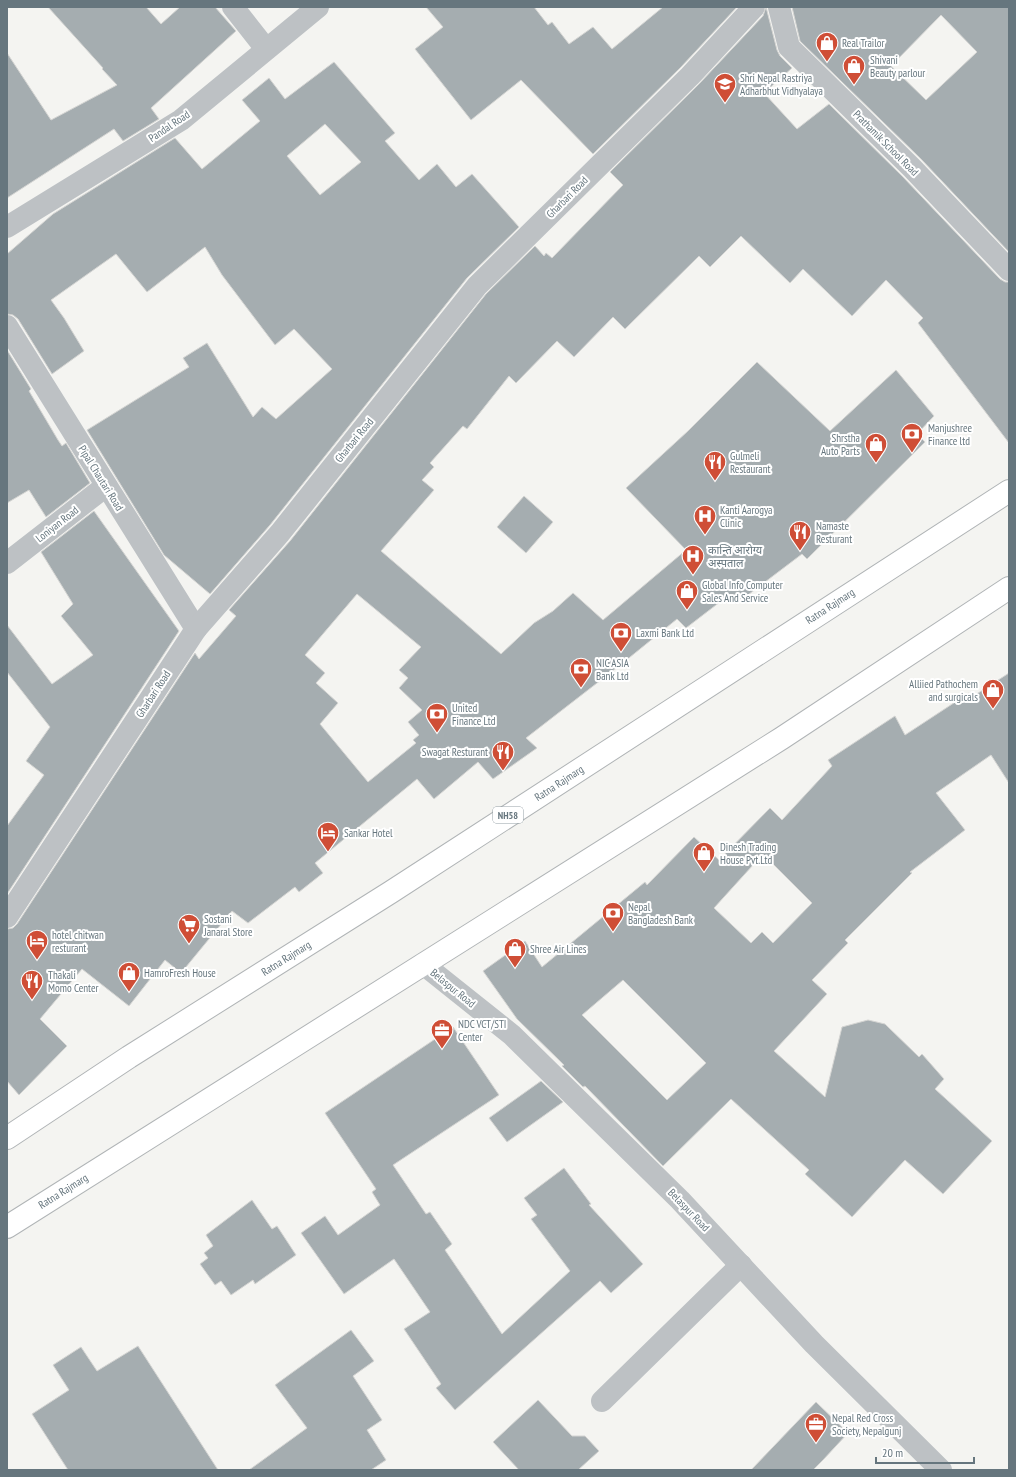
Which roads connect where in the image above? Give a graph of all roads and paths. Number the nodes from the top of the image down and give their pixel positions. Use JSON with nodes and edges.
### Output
{"nodes":[{"id":1,"x":233,"y":7,"type":"edge"},
{"id":2,"x":318,"y":7,"type":"edge"},
{"id":3,"x":754,"y":7,"type":"edge"},
{"id":4,"x":778,"y":7,"type":"edge"},
{"id":5,"x":266,"y":49,"type":"junction"},
{"id":6,"x":7,"y":227,"type":"edge"},
{"id":7,"x":1009,"y":270,"type":"edge"},
{"id":8,"x":7,"y":326,"type":"edge"},
{"id":9,"x":106,"y":486,"type":"junction"},
{"id":10,"x":1009,"y":491,"type":"edge"},
{"id":11,"x":7,"y":563,"type":"edge"},
{"id":12,"x":1009,"y":588,"type":"edge"},
{"id":13,"x":196,"y":629,"type":"junction"},
{"id":14,"x":7,"y":917,"type":"edge"},
{"id":15,"x":423,"y":964,"type":"junction"},
{"id":16,"x":7,"y":1138,"type":"edge"},
{"id":17,"x":7,"y":1227,"type":"edge"},
{"id":18,"x":741,"y":1265,"type":"junction"},
{"id":19,"x":602,"y":1402,"type":"dead end"},
{"id":20,"x":941,"y":1470,"type":"edge"}],
"edges":[{"from":1,"to":5,"type":"street"},
{"from":2,"to":5,"type":"street","name":"Pandal Road"},
{"from":3,"to":13,"type":"street","name":"Gharbari Road"},
{"from":4,"to":7,"type":"street","name":"Prathamik School Road"},
{"from":5,"to":6,"type":"street","name":"Pandal Road"},
{"from":8,"to":9,"type":"street","name":"Pipal Chautari Road"},
{"from":9,"to":11,"type":"street","name":"Loniyan Road"},
{"from":9,"to":13,"type":"street","name":"Pipal Chautari Road"},
{"from":10,"to":16,"type":"highway","name":"Ratna Rajmarg","number":"NH58"},
{"from":12,"to":15,"type":"highway","name":"Ratna Rajmarg"},
{"from":13,"to":14,"type":"street","name":"Gharbari Road"},
{"from":15,"to":17,"type":"highway","name":"Ratna Rajmarg"},
{"from":15,"to":18,"type":"street","name":"Belaspur Road"},
{"from":18,"to":19,"type":"street"},
{"from":18,"to":20,"type":"street","name":"Belaspur Road"}]}
